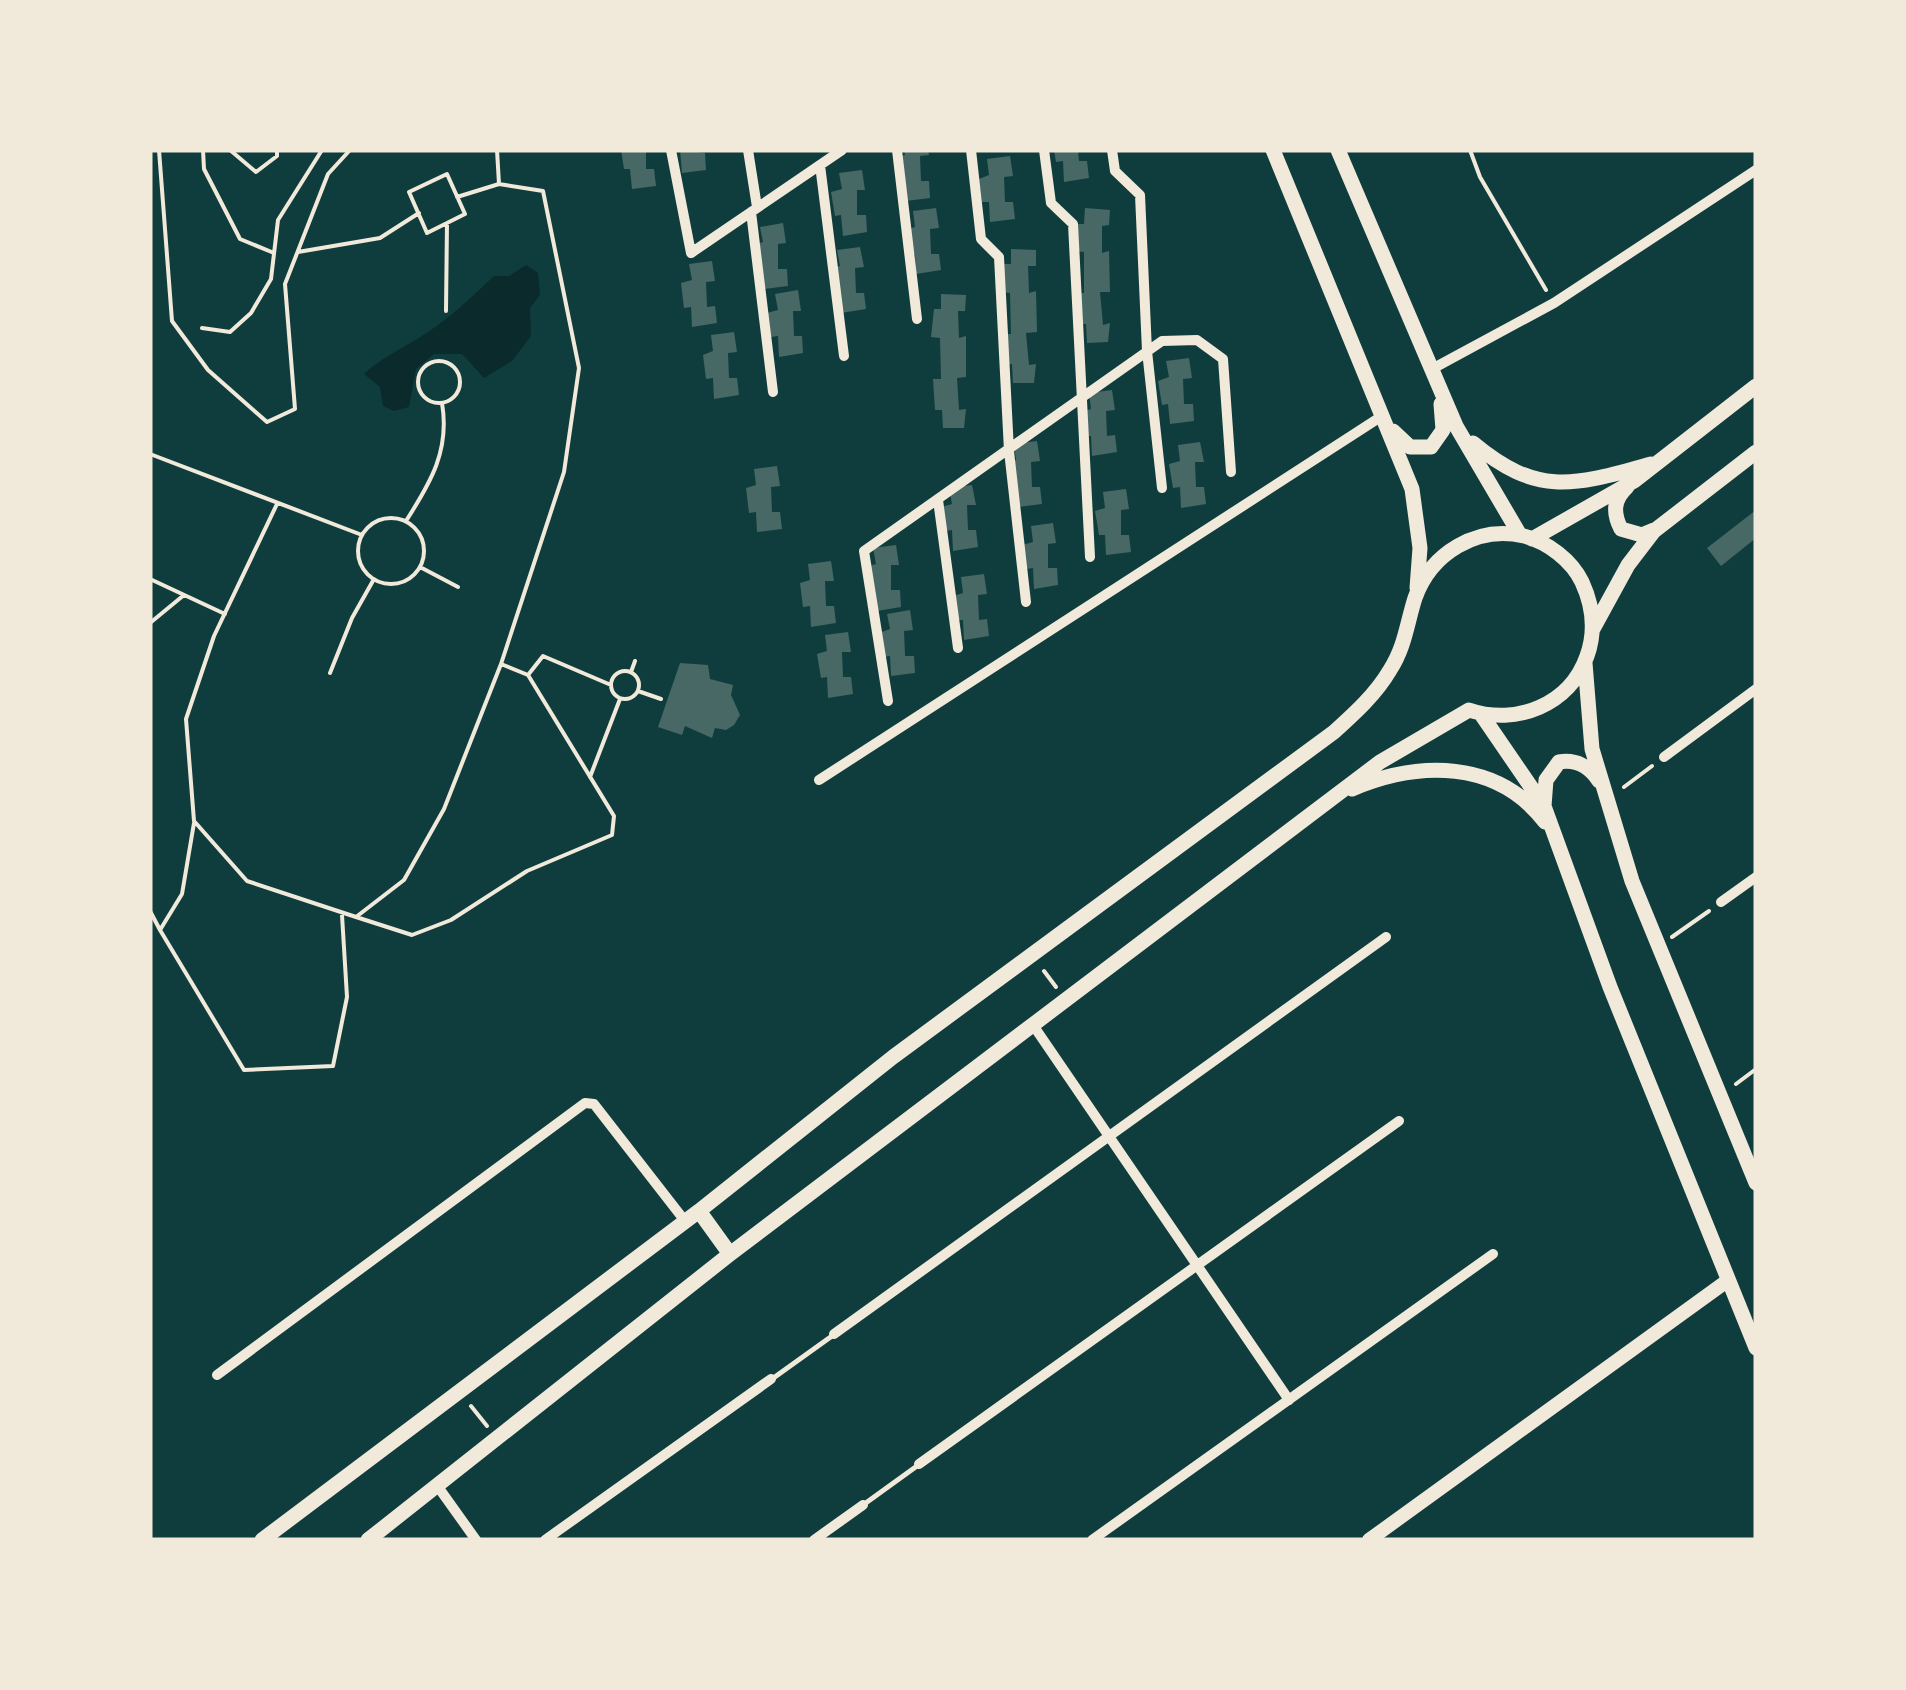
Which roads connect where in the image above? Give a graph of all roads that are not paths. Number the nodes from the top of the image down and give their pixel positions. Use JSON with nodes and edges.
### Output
{"nodes":[{"id":1,"x":672,"y":150,"type":"edge"},
{"id":2,"x":748,"y":150,"type":"edge"},
{"id":3,"x":897,"y":150,"type":"edge"},
{"id":4,"x":971,"y":150,"type":"edge"},
{"id":5,"x":1044,"y":150,"type":"edge"},
{"id":6,"x":1112,"y":150,"type":"edge"},
{"id":7,"x":1273,"y":150,"type":"edge"},
{"id":8,"x":1338,"y":150,"type":"edge"},
{"id":9,"x":836,"y":152,"type":"edge"},
{"id":10,"x":820,"y":165,"type":"junction"},
{"id":11,"x":1752,"y":173,"type":"edge"},
{"id":12,"x":754,"y":210,"type":"junction"},
{"id":13,"x":917,"y":319,"type":"dead end"},
{"id":14,"x":1148,"y":351,"type":"junction"},
{"id":15,"x":844,"y":356,"type":"dead end"},
{"id":16,"x":1432,"y":370,"type":"junction"},
{"id":17,"x":1756,"y":386,"type":"edge"},
{"id":18,"x":774,"y":392,"type":"dead end"},
{"id":19,"x":1080,"y":399,"type":"junction"},
{"id":20,"x":1382,"y":416,"type":"junction"},
{"id":21,"x":1462,"y":434,"type":"junction"},
{"id":22,"x":1009,"y":451,"type":"junction"},
{"id":23,"x":1756,"y":452,"type":"edge"},
{"id":24,"x":1660,"y":462,"type":"junction"},
{"id":25,"x":1232,"y":472,"type":"dead end"},
{"id":26,"x":1634,"y":481,"type":"junction"},
{"id":27,"x":1162,"y":488,"type":"dead end"},
{"id":28,"x":938,"y":500,"type":"junction"},
{"id":29,"x":1658,"y":528,"type":"junction"},
{"id":30,"x":1526,"y":537,"type":"junction"},
{"id":31,"x":1090,"y":557,"type":"dead end"},
{"id":32,"x":1416,"y":595,"type":"junction"},
{"id":33,"x":1026,"y":602,"type":"dead end"},
{"id":34,"x":1593,"y":629,"type":"junction"},
{"id":35,"x":958,"y":648,"type":"dead end"},
{"id":36,"x":1585,"y":663,"type":"junction"},
{"id":37,"x":1756,"y":688,"type":"edge"},
{"id":38,"x":888,"y":701,"type":"dead end"},
{"id":39,"x":1475,"y":712,"type":"junction"},
{"id":40,"x":1664,"y":757,"type":"road end"},
{"id":41,"x":819,"y":780,"type":"dead end"},
{"id":42,"x":1604,"y":792,"type":"junction"},
{"id":43,"x":1328,"y":799,"type":"junction"},
{"id":44,"x":1544,"y":806,"type":"junction"},
{"id":45,"x":1554,"y":833,"type":"junction"},
{"id":46,"x":1756,"y":877,"type":"edge"},
{"id":47,"x":1721,"y":902,"type":"road end"},
{"id":48,"x":1386,"y":937,"type":"dead end"},
{"id":49,"x":1033,"y":1025,"type":"junction"},
{"id":50,"x":1399,"y":1121,"type":"dead end"},
{"id":51,"x":1110,"y":1138,"type":"junction"},
{"id":52,"x":1756,"y":1183,"type":"edge"},
{"id":53,"x":699,"y":1210,"type":"junction"},
{"id":54,"x":684,"y":1221,"type":"junction"},
{"id":55,"x":730,"y":1254,"type":"junction"},
{"id":56,"x":1493,"y":1254,"type":"dead end"},
{"id":57,"x":1197,"y":1266,"type":"junction"},
{"id":58,"x":1727,"y":1281,"type":"junction"},
{"id":59,"x":834,"y":1334,"type":"joint"},
{"id":60,"x":1756,"y":1348,"type":"edge"},
{"id":61,"x":217,"y":1375,"type":"dead end"},
{"id":62,"x":771,"y":1379,"type":"joint"},
{"id":63,"x":1289,"y":1400,"type":"junction"},
{"id":64,"x":919,"y":1464,"type":"joint"},
{"id":65,"x":436,"y":1484,"type":"junction"},
{"id":66,"x":863,"y":1505,"type":"joint"},
{"id":67,"x":262,"y":1540,"type":"edge"},
{"id":68,"x":368,"y":1540,"type":"edge"},
{"id":69,"x":476,"y":1540,"type":"edge"},
{"id":70,"x":545,"y":1540,"type":"edge"},
{"id":71,"x":814,"y":1540,"type":"edge"},
{"id":72,"x":1092,"y":1540,"type":"edge"},
{"id":73,"x":1369,"y":1540,"type":"edge"}],
"edges":[{"from":1,"to":12,"type":"street"},
{"from":2,"to":12,"type":"street"},
{"from":3,"to":13,"type":"street"},
{"from":4,"to":22,"type":"street"},
{"from":5,"to":19,"type":"street"},
{"from":6,"to":14,"type":"street"},
{"from":7,"to":20,"type":"main road"},
{"from":8,"to":16,"type":"main road"},
{"from":9,"to":10,"type":"street"},
{"from":10,"to":12,"type":"street"},
{"from":10,"to":15,"type":"street"},
{"from":11,"to":16,"type":"street"},
{"from":12,"to":18,"type":"street"},
{"from":14,"to":19,"type":"street"},
{"from":14,"to":25,"type":"street"},
{"from":14,"to":27,"type":"street"},
{"from":16,"to":20,"type":"main road"},
{"from":16,"to":21,"type":"main road"},
{"from":17,"to":24,"type":"main road"},
{"from":19,"to":22,"type":"street"},
{"from":19,"to":31,"type":"street"},
{"from":20,"to":32,"type":"main road"},
{"from":20,"to":41,"type":"street"},
{"from":21,"to":24,"type":"main road"},
{"from":21,"to":30,"type":"main road"},
{"from":22,"to":28,"type":"street"},
{"from":22,"to":33,"type":"street"},
{"from":23,"to":29,"type":"main road"},
{"from":24,"to":26,"type":"main road"},
{"from":26,"to":29,"type":"main road"},
{"from":26,"to":30,"type":"main road"},
{"from":28,"to":35,"type":"street"},
{"from":28,"to":38,"type":"street"},
{"from":29,"to":34,"type":"main road"},
{"from":30,"to":32,"type":"main road"},
{"from":30,"to":34,"type":"main road"},
{"from":32,"to":53,"type":"main road"},
{"from":34,"to":36,"type":"main road"},
{"from":36,"to":39,"type":"main road"},
{"from":36,"to":42,"type":"main road"},
{"from":37,"to":40,"type":"street"},
{"from":39,"to":43,"type":"main road"},
{"from":39,"to":44,"type":"main road"},
{"from":42,"to":44,"type":"main road"},
{"from":42,"to":52,"type":"main road"},
{"from":43,"to":45,"type":"main road"},
{"from":43,"to":49,"type":"main road"},
{"from":44,"to":45,"type":"main road"},
{"from":45,"to":58,"type":"main road"},
{"from":46,"to":47,"type":"street"},
{"from":48,"to":51,"type":"street"},
{"from":49,"to":51,"type":"street"},
{"from":49,"to":55,"type":"main road"},
{"from":50,"to":57,"type":"street"},
{"from":51,"to":57,"type":"street"},
{"from":51,"to":59,"type":"street"},
{"from":53,"to":54,"type":"main road"},
{"from":53,"to":55,"type":"main road"},
{"from":54,"to":61,"type":"street"},
{"from":54,"to":67,"type":"main road"},
{"from":55,"to":65,"type":"main road"},
{"from":56,"to":63,"type":"street"},
{"from":57,"to":63,"type":"street"},
{"from":57,"to":64,"type":"street"},
{"from":58,"to":60,"type":"main road"},
{"from":58,"to":73,"type":"street"},
{"from":59,"to":62,"type":"lane"},
{"from":62,"to":70,"type":"street"},
{"from":63,"to":72,"type":"street"},
{"from":64,"to":66,"type":"lane"},
{"from":65,"to":68,"type":"main road"},
{"from":65,"to":69,"type":"street"},
{"from":66,"to":71,"type":"street"}]}
